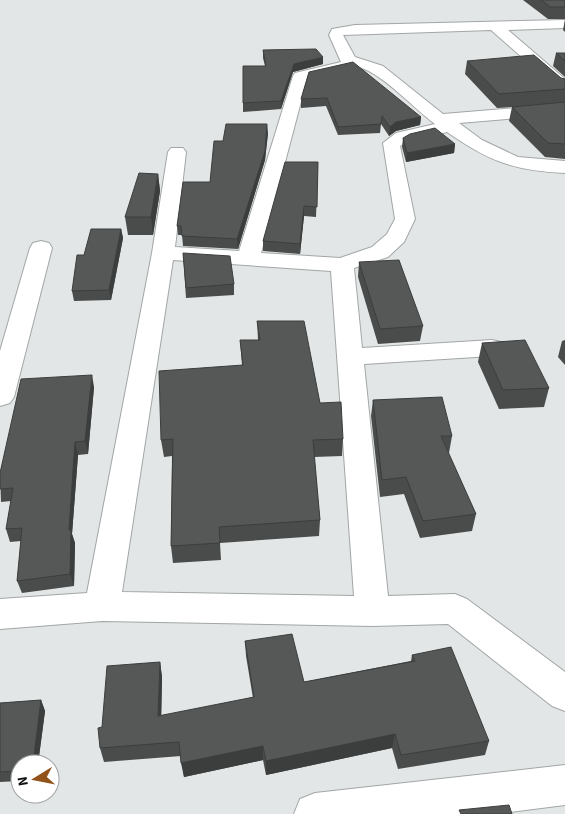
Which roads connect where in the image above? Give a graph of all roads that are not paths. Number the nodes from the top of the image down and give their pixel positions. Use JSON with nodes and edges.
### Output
{"nodes":[{"id":1,"x":565,"y":24,"type":"edge"},
{"id":2,"x":494,"y":25,"type":"junction"},
{"id":3,"x":558,"y":59,"type":"edge"},
{"id":4,"x":349,"y":61,"type":"junction"},
{"id":5,"x":535,"y":61,"type":"junction"},
{"id":6,"x":565,"y":87,"type":"edge"},
{"id":7,"x":565,"y":109,"type":"edge"},
{"id":8,"x":447,"y":123,"type":"junction"},
{"id":9,"x":177,"y":152,"type":"dead end"},
{"id":10,"x":565,"y":166,"type":"edge"},
{"id":11,"x":41,"y":248,"type":"dead end"},
{"id":12,"x":163,"y":253,"type":"junction"},
{"id":13,"x":248,"y":259,"type":"junction"},
{"id":14,"x":342,"y":265,"type":"junction"},
{"id":15,"x":492,"y":348,"type":"edge"},
{"id":16,"x":350,"y":356,"type":"junction"},
{"id":17,"x":0,"y":397,"type":"edge"},
{"id":18,"x":102,"y":606,"type":"junction"},
{"id":19,"x":372,"y":611,"type":"junction"},
{"id":20,"x":0,"y":614,"type":"edge"},
{"id":21,"x":565,"y":694,"type":"edge"},
{"id":22,"x":565,"y":785,"type":"edge"},
{"id":23,"x":315,"y":814,"type":"edge"}],
"edges":[{"from":1,"to":2,"type":"street"},
{"from":2,"to":4,"type":"street"},
{"from":2,"to":5,"type":"street"},
{"from":3,"to":5,"type":"street"},
{"from":4,"to":8,"type":"street"},
{"from":4,"to":13,"type":"street"},
{"from":5,"to":6,"type":"street"},
{"from":7,"to":8,"type":"street"},
{"from":8,"to":10,"type":"street"},
{"from":8,"to":14,"type":"street"},
{"from":9,"to":12,"type":"street"},
{"from":11,"to":17,"type":"street"},
{"from":12,"to":13,"type":"street"},
{"from":12,"to":18,"type":"street"},
{"from":13,"to":14,"type":"street"},
{"from":14,"to":16,"type":"street"},
{"from":15,"to":16,"type":"street"},
{"from":16,"to":19,"type":"street"},
{"from":18,"to":19,"type":"street"},
{"from":18,"to":20,"type":"street"},
{"from":19,"to":21,"type":"street"},
{"from":22,"to":23,"type":"street"}]}
